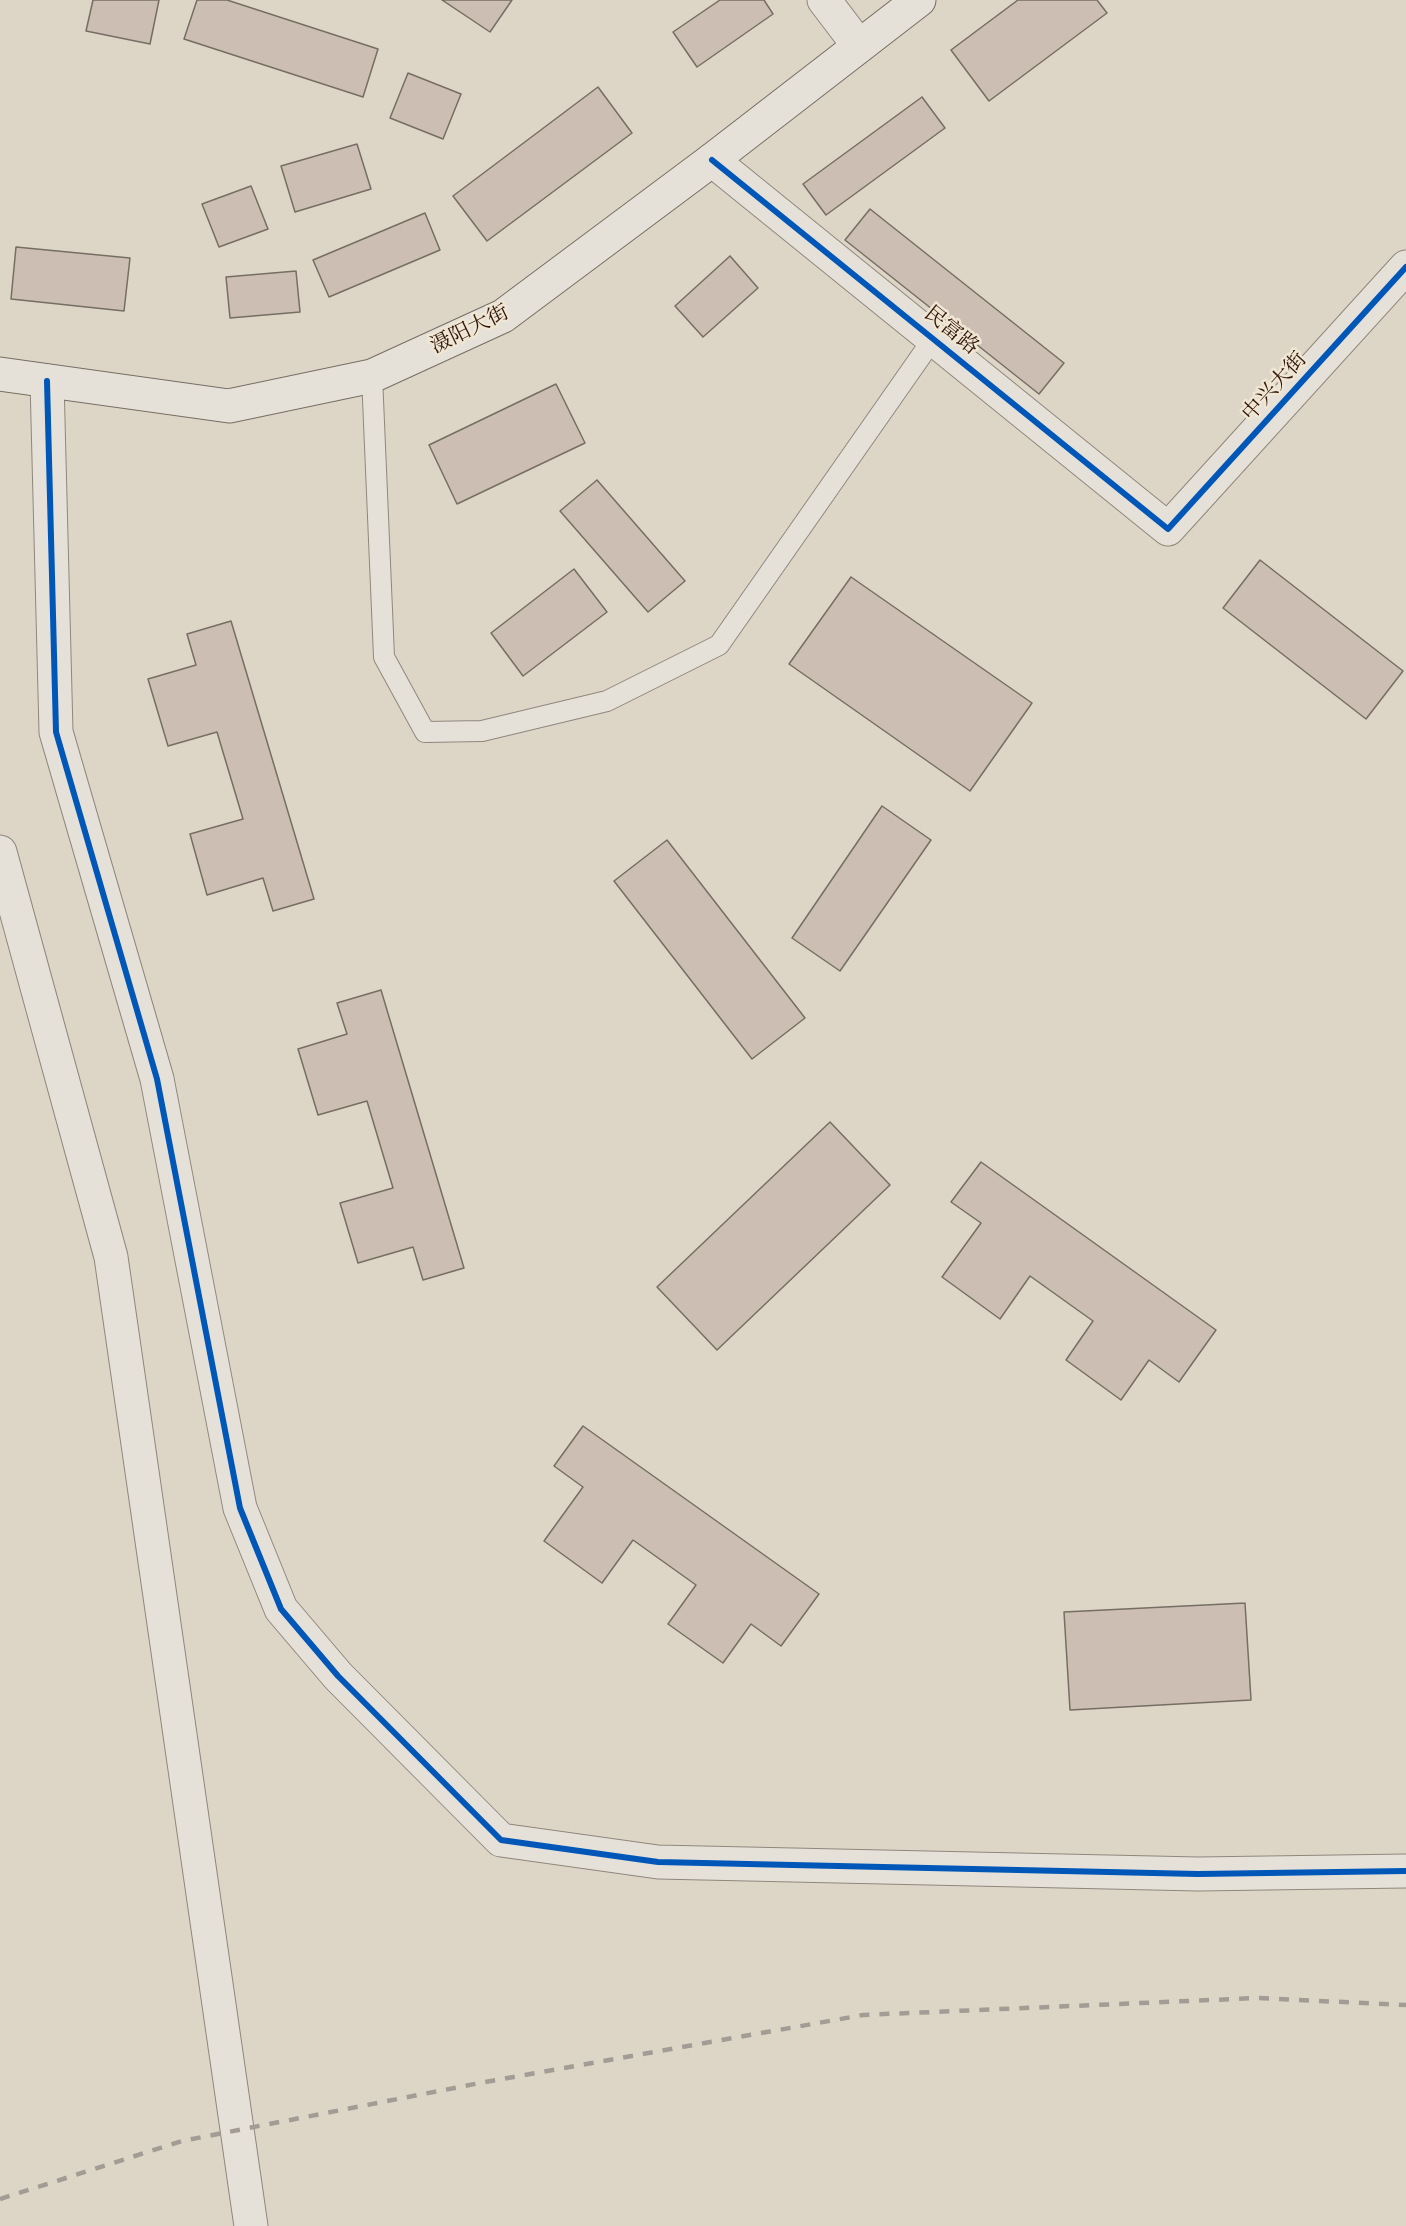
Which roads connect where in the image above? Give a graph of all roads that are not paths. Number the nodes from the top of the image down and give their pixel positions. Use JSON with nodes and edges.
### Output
{"nodes":[{"id":1,"x":824,"y":0,"type":"edge"},
{"id":2,"x":919,"y":0,"type":"edge"},
{"id":3,"x":859,"y":46,"type":"junction"},
{"id":4,"x":712,"y":160,"type":"junction"},
{"id":5,"x":1406,"y":267,"type":"edge"},
{"id":6,"x":933,"y":339,"type":"junction"},
{"id":7,"x":0,"y":374,"type":"edge"},
{"id":8,"x":372,"y":376,"type":"junction"},
{"id":9,"x":47,"y":381,"type":"junction"},
{"id":10,"x":1168,"y":529,"type":"joint"},
{"id":11,"x":0,"y":852,"type":"edge"},
{"id":12,"x":1406,"y":1871,"type":"edge"},
{"id":13,"x":251,"y":2226,"type":"edge"}],
"edges":[{"from":1,"to":3,"type":"street"},
{"from":2,"to":3,"type":"street","name":"滠阳大街"},
{"from":3,"to":4,"type":"street","name":"滠阳大街"},
{"from":4,"to":6,"type":"street","name":"民富路"},
{"from":4,"to":8,"type":"street","name":"滠阳大街"},
{"from":5,"to":10,"type":"street","name":"中兴大街"},
{"from":6,"to":8,"type":"lane"},
{"from":6,"to":10,"type":"street","name":"民富路"},
{"from":7,"to":9,"type":"street","name":"滠阳大街"},
{"from":8,"to":9,"type":"street","name":"滠阳大街"},
{"from":9,"to":12,"type":"street"},
{"from":11,"to":13,"type":"street"}]}
